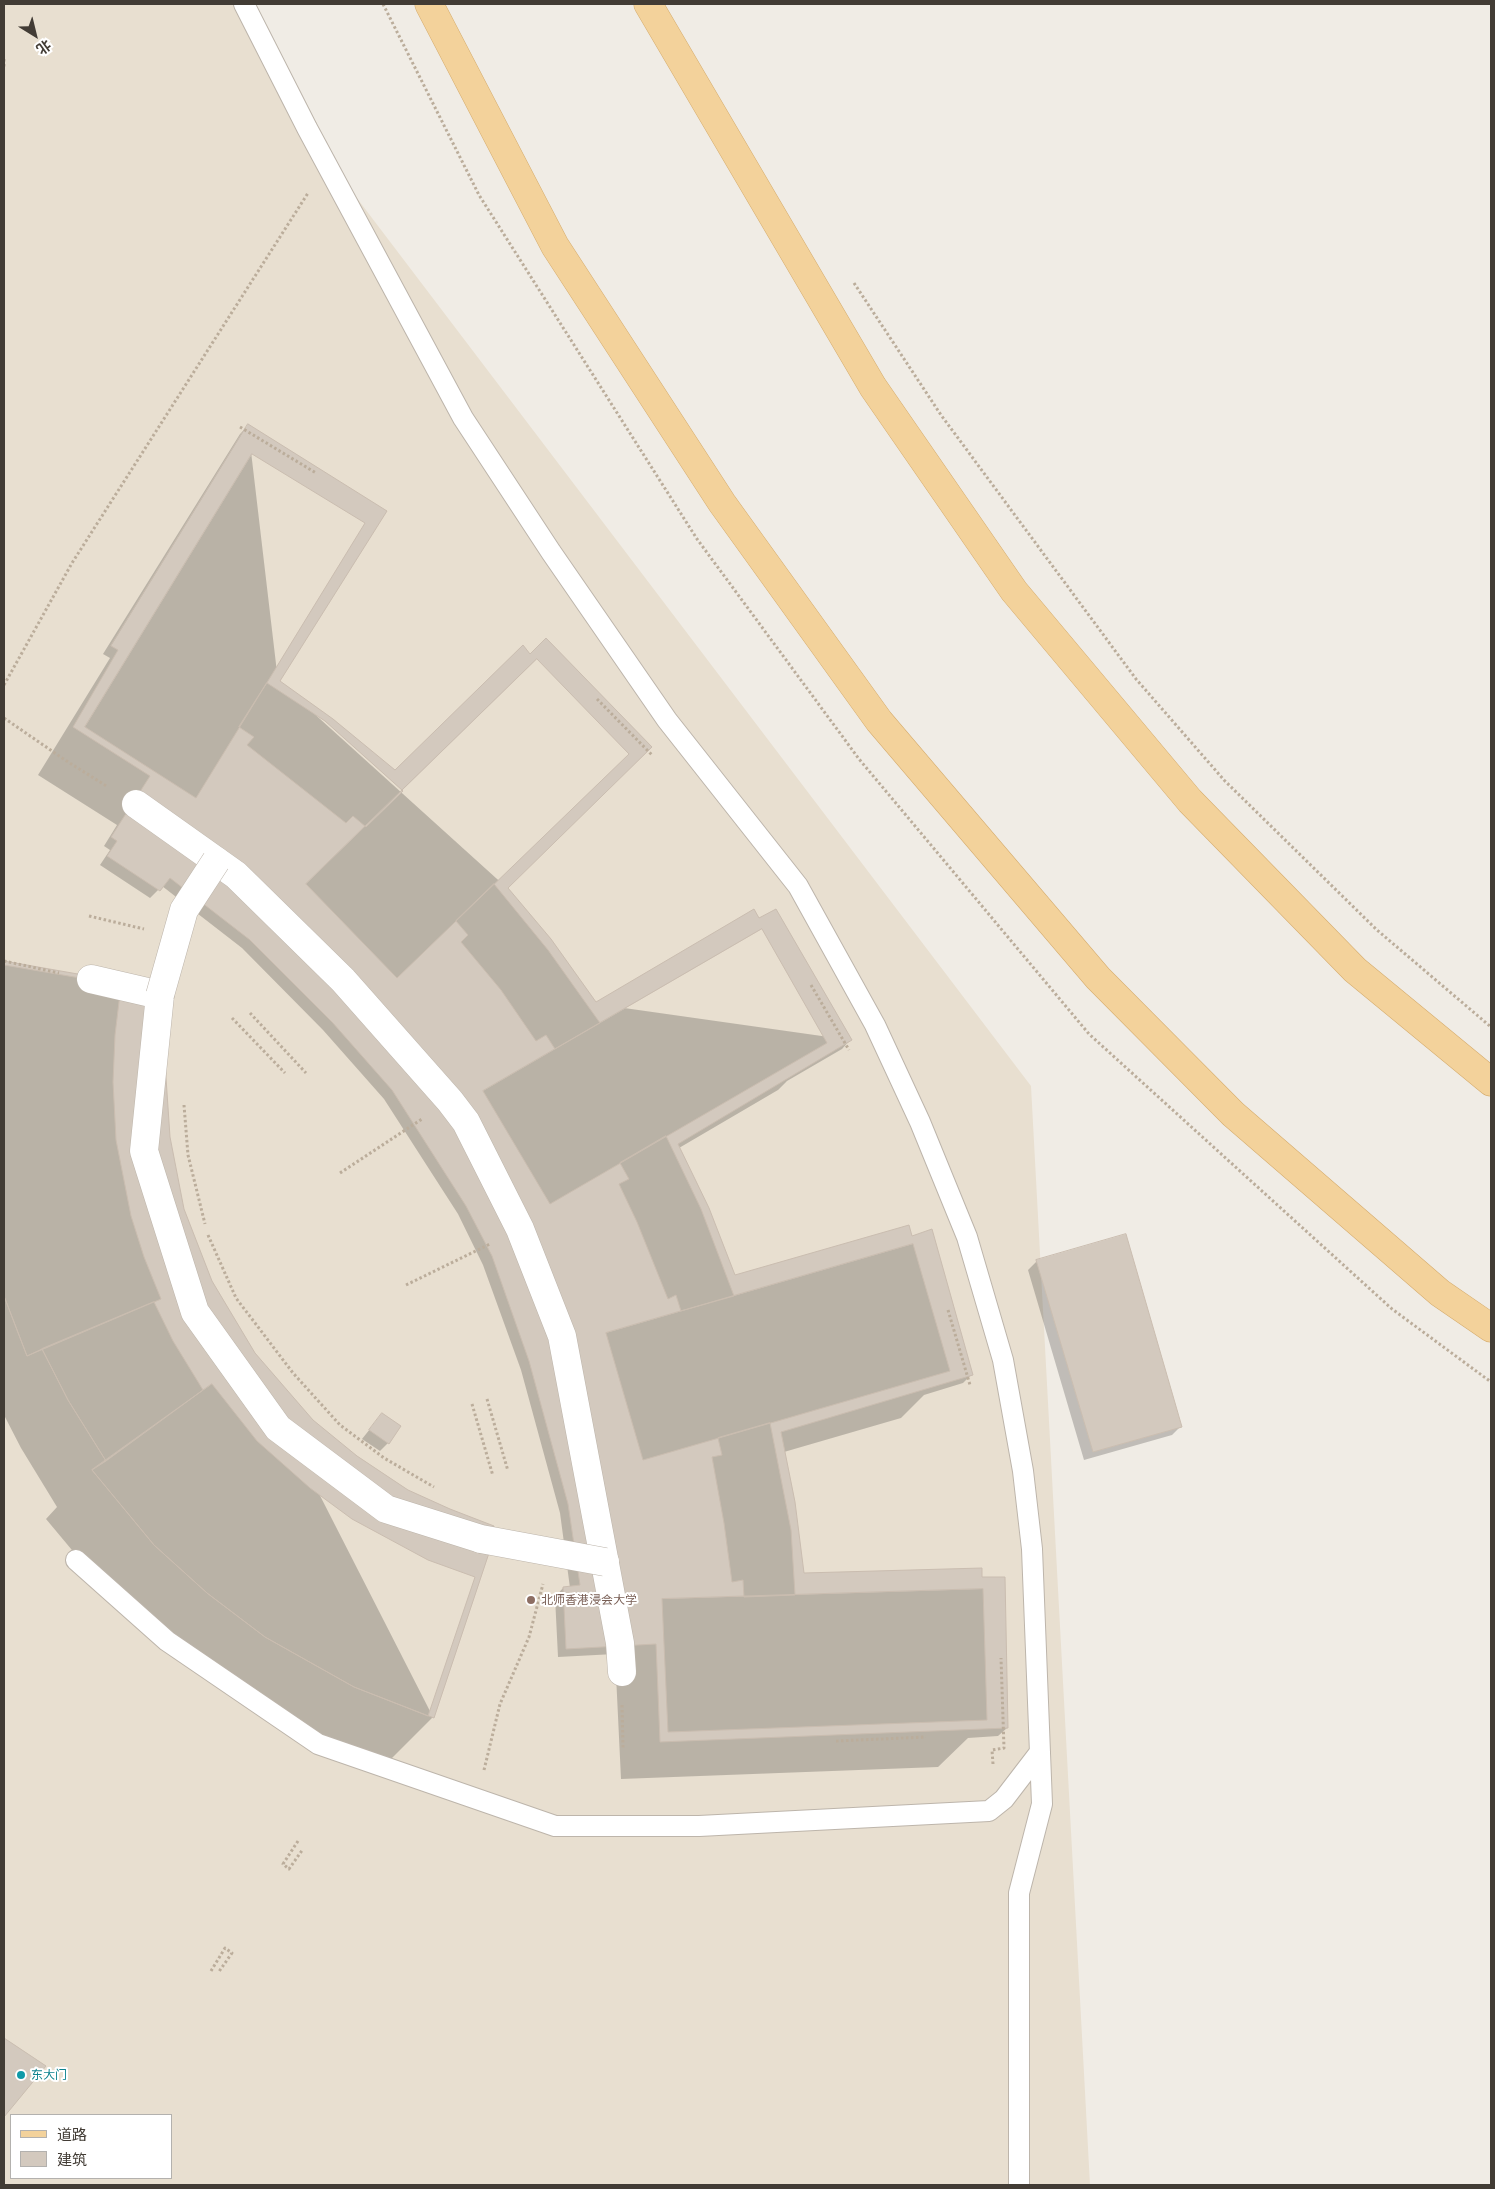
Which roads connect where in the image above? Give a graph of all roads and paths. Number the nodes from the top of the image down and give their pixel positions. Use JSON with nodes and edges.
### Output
{"nodes":[{"id":1,"x":244,"y":4,"type":"edge"},
{"id":2,"x":429,"y":4,"type":"edge"},
{"id":3,"x":648,"y":4,"type":"edge"},
{"id":4,"x":4,"y":59,"type":"edge"},
{"id":5,"x":4,"y":69,"type":"edge"},
{"id":6,"x":326,"y":164,"type":"junction"},
{"id":7,"x":848,"y":275,"type":"dead end"},
{"id":8,"x":240,"y":427,"type":"dead end"},
{"id":9,"x":316,"y":472,"type":"dead end"},
{"id":10,"x":4,"y":686,"type":"edge"},
{"id":11,"x":597,"y":699,"type":"dead end"},
{"id":12,"x":4,"y":718,"type":"edge"},
{"id":13,"x":653,"y":756,"type":"dead end"},
{"id":14,"x":136,"y":804,"type":"joint"},
{"id":15,"x":216,"y":861,"type":"junction"},
{"id":16,"x":89,"y":916,"type":"dead end"},
{"id":17,"x":148,"y":931,"type":"dead end"},
{"id":18,"x":4,"y":961,"type":"edge"},
{"id":19,"x":91,"y":979,"type":"joint"},
{"id":20,"x":811,"y":985,"type":"dead end"},
{"id":21,"x":160,"y":995,"type":"junction"},
{"id":22,"x":250,"y":1012,"type":"dead end"},
{"id":23,"x":232,"y":1018,"type":"dead end"},
{"id":24,"x":1491,"y":1027,"type":"edge"},
{"id":25,"x":849,"y":1050,"type":"dead end"},
{"id":26,"x":285,"y":1073,"type":"dead end"},
{"id":27,"x":306,"y":1073,"type":"dead end"},
{"id":28,"x":1491,"y":1082,"type":"edge"},
{"id":29,"x":184,"y":1099,"type":"dead end"},
{"id":30,"x":450,"y":1100,"type":"junction"},
{"id":31,"x":340,"y":1173,"type":"dead end"},
{"id":32,"x":520,"y":1230,"type":"junction"},
{"id":33,"x":406,"y":1285,"type":"dead end"},
{"id":34,"x":948,"y":1310,"type":"dead end"},
{"id":35,"x":1491,"y":1328,"type":"edge"},
{"id":36,"x":970,"y":1385,"type":"dead end"},
{"id":37,"x":486,"y":1399,"type":"dead end"},
{"id":38,"x":472,"y":1404,"type":"dead end"},
{"id":39,"x":508,"y":1471,"type":"dead end"},
{"id":40,"x":493,"y":1476,"type":"dead end"},
{"id":41,"x":442,"y":1492,"type":"dead end"},
{"id":42,"x":76,"y":1560,"type":"dead end"},
{"id":43,"x":604,"y":1562,"type":"junction"},
{"id":44,"x":546,"y":1575,"type":"dead end"},
{"id":45,"x":1001,"y":1658,"type":"dead end"},
{"id":46,"x":622,"y":1672,"type":"joint"},
{"id":47,"x":926,"y":1737,"type":"dead end"},
{"id":48,"x":836,"y":1742,"type":"dead end"},
{"id":49,"x":624,"y":1748,"type":"dead end"},
{"id":50,"x":1040,"y":1752,"type":"junction"},
{"id":51,"x":993,"y":1768,"type":"dead end"},
{"id":52,"x":476,"y":1800,"type":"junction"},
{"id":53,"x":298,"y":1841,"type":"dead end"},
{"id":54,"x":303,"y":1849,"type":"dead end"},
{"id":55,"x":210,"y":1971,"type":"dead end"},
{"id":56,"x":218,"y":1973,"type":"dead end"},
{"id":57,"x":1019,"y":2185,"type":"edge"}],
"edges":[{"from":1,"to":6,"type":"lane"},
{"from":2,"to":35,"type":"main road"},
{"from":3,"to":28,"type":"main road"},
{"from":4,"to":5,"type":"path"},
{"from":6,"to":10,"type":"path"},
{"from":6,"to":50,"type":"lane"},
{"from":7,"to":24,"type":"path"},
{"from":8,"to":9,"type":"path"},
{"from":11,"to":13,"type":"path"},
{"from":12,"to":14,"type":"path"},
{"from":14,"to":15,"type":"street"},
{"from":15,"to":21,"type":"street","bridge":true},
{"from":15,"to":30,"type":"street"},
{"from":16,"to":17,"type":"path"},
{"from":18,"to":19,"type":"path"},
{"from":19,"to":21,"type":"street"},
{"from":20,"to":25,"type":"path"},
{"from":21,"to":43,"type":"street","bridge":true},
{"from":22,"to":27,"type":"path"},
{"from":23,"to":26,"type":"path"},
{"from":29,"to":41,"type":"path"},
{"from":30,"to":31,"type":"path"},
{"from":30,"to":32,"type":"street"},
{"from":32,"to":33,"type":"path"},
{"from":32,"to":43,"type":"street"},
{"from":34,"to":36,"type":"path"},
{"from":37,"to":39,"type":"path"},
{"from":38,"to":40,"type":"path"},
{"from":42,"to":52,"type":"lane"},
{"from":43,"to":46,"type":"street"},
{"from":44,"to":52,"type":"path"},
{"from":45,"to":51,"type":"path"},
{"from":46,"to":49,"type":"path"},
{"from":47,"to":48,"type":"path"},
{"from":50,"to":52,"type":"lane"},
{"from":50,"to":57,"type":"lane"},
{"from":53,"to":54,"type":"path"},
{"from":55,"to":56,"type":"path"}]}
